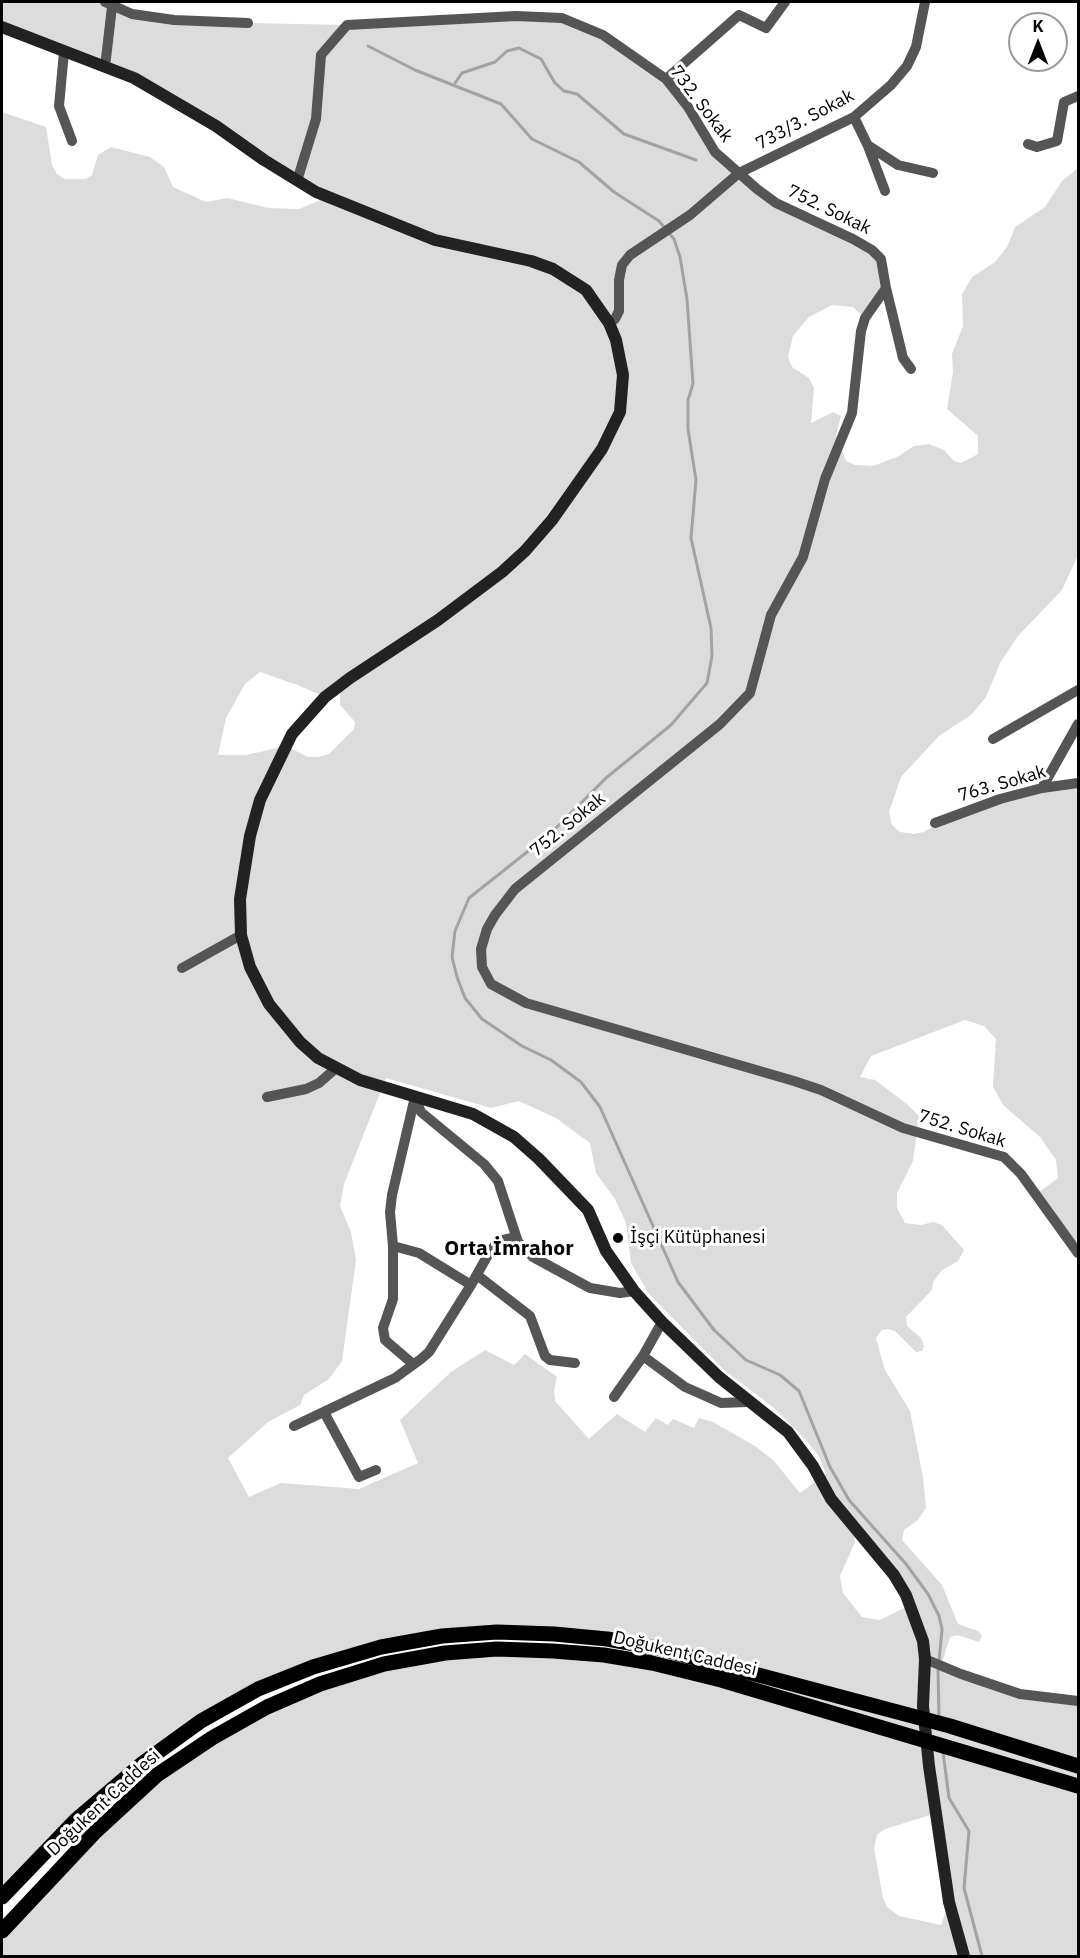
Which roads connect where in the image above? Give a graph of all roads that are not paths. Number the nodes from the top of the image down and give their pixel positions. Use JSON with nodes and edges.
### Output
{"nodes":[{"id":1,"x":785,"y":2,"type":"edge"},
{"id":2,"x":925,"y":2,"type":"edge"},
{"id":3,"x":109,"y":4,"type":"edge"},
{"id":4,"x":249,"y":23,"type":"dead end"},
{"id":5,"x":2,"y":27,"type":"edge"},
{"id":6,"x":64,"y":52,"type":"junction"},
{"id":7,"x":105,"y":67,"type":"junction"},
{"id":8,"x":666,"y":79,"type":"junction"},
{"id":9,"x":1078,"y":96,"type":"edge"},
{"id":10,"x":854,"y":117,"type":"junction"},
{"id":11,"x":72,"y":141,"type":"dead end"},
{"id":12,"x":1028,"y":144,"type":"dead end"},
{"id":13,"x":868,"y":146,"type":"junction"},
{"id":14,"x":739,"y":173,"type":"junction"},
{"id":15,"x":933,"y":173,"type":"dead end"},
{"id":16,"x":297,"y":180,"type":"junction"},
{"id":17,"x":885,"y":191,"type":"dead end"},
{"id":18,"x":886,"y":288,"type":"junction"},
{"id":19,"x":609,"y":323,"type":"junction"},
{"id":20,"x":911,"y":369,"type":"dead end"},
{"id":21,"x":1078,"y":690,"type":"edge"},
{"id":22,"x":1078,"y":724,"type":"edge"},
{"id":23,"x":993,"y":739,"type":"dead end"},
{"id":24,"x":1078,"y":783,"type":"edge"},
{"id":25,"x":1042,"y":788,"type":"junction"},
{"id":26,"x":935,"y":823,"type":"dead end"},
{"id":27,"x":241,"y":935,"type":"junction"},
{"id":28,"x":182,"y":968,"type":"dead end"},
{"id":29,"x":335,"y":1069,"type":"junction"},
{"id":30,"x":416,"y":1097,"type":"junction"},
{"id":31,"x":267,"y":1098,"type":"dead end"},
{"id":32,"x":515,"y":1237,"type":"junction"},
{"id":33,"x":393,"y":1245,"type":"junction"},
{"id":34,"x":1078,"y":1253,"type":"edge"},
{"id":35,"x":474,"y":1280,"type":"junction"},
{"id":36,"x":634,"y":1291,"type":"junction"},
{"id":37,"x":662,"y":1322,"type":"junction"},
{"id":38,"x":643,"y":1356,"type":"junction"},
{"id":39,"x":575,"y":1363,"type":"dead end"},
{"id":40,"x":413,"y":1364,"type":"junction"},
{"id":41,"x":614,"y":1397,"type":"dead end"},
{"id":42,"x":747,"y":1402,"type":"junction"},
{"id":43,"x":324,"y":1412,"type":"junction"},
{"id":44,"x":294,"y":1426,"type":"dead end"},
{"id":45,"x":376,"y":1470,"type":"dead end"},
{"id":46,"x":925,"y":1659,"type":"junction"},
{"id":47,"x":722,"y":1673,"type":"junction"},
{"id":48,"x":1078,"y":1701,"type":"edge"},
{"id":49,"x":1078,"y":1766,"type":"edge"},
{"id":50,"x":1078,"y":1786,"type":"edge"},
{"id":51,"x":2,"y":1897,"type":"edge"},
{"id":52,"x":2,"y":1931,"type":"edge"},
{"id":53,"x":964,"y":1956,"type":"edge"}],
"edges":[{"from":1,"to":8,"type":"street"},
{"from":2,"to":10,"type":"street","name":"733/3. Sokak"},
{"from":3,"to":4,"type":"street"},
{"from":3,"to":7,"type":"street"},
{"from":5,"to":6,"type":"street"},
{"from":6,"to":7,"type":"street"},
{"from":6,"to":11,"type":"street"},
{"from":7,"to":16,"type":"street"},
{"from":8,"to":14,"type":"street","name":"732. Sokak"},
{"from":8,"to":16,"type":"street","name":"732. Sokak"},
{"from":9,"to":12,"type":"street"},
{"from":10,"to":13,"type":"street"},
{"from":10,"to":14,"type":"street","name":"733/3. Sokak"},
{"from":13,"to":15,"type":"street"},
{"from":13,"to":17,"type":"street"},
{"from":14,"to":18,"type":"street","name":"752. Sokak"},
{"from":14,"to":19,"type":"street","name":"733/3. Sokak"},
{"from":16,"to":19,"type":"street"},
{"from":18,"to":20,"type":"street"},
{"from":18,"to":34,"type":"street","name":"752. Sokak"},
{"from":19,"to":27,"type":"street"},
{"from":21,"to":23,"type":"street"},
{"from":22,"to":25,"type":"street"},
{"from":24,"to":25,"type":"street","name":"763. Sokak"},
{"from":25,"to":26,"type":"street","name":"763. Sokak"},
{"from":27,"to":28,"type":"street"},
{"from":27,"to":29,"type":"street"},
{"from":29,"to":30,"type":"street"},
{"from":29,"to":31,"type":"street"},
{"from":30,"to":32,"type":"street"},
{"from":30,"to":33,"type":"street"},
{"from":30,"to":36,"type":"street"},
{"from":32,"to":35,"type":"street"},
{"from":32,"to":36,"type":"street"},
{"from":33,"to":35,"type":"street"},
{"from":33,"to":40,"type":"street"},
{"from":35,"to":39,"type":"street"},
{"from":35,"to":40,"type":"street"},
{"from":36,"to":37,"type":"street"},
{"from":37,"to":38,"type":"street"},
{"from":37,"to":42,"type":"street"},
{"from":38,"to":41,"type":"street"},
{"from":38,"to":42,"type":"street"},
{"from":40,"to":43,"type":"street"},
{"from":42,"to":46,"type":"street"},
{"from":43,"to":44,"type":"street"},
{"from":43,"to":45,"type":"street"},
{"from":46,"to":48,"type":"street"},
{"from":46,"to":53,"type":"street"},
{"from":47,"to":49,"type":"main road","name":"Doğukent Caddesi"},
{"from":47,"to":50,"type":"main road","name":"Doğukent Caddesi"},
{"from":47,"to":51,"type":"main road","name":"Doğukent Caddesi"},
{"from":47,"to":52,"type":"main road","name":"Doğukent Caddesi"}]}
